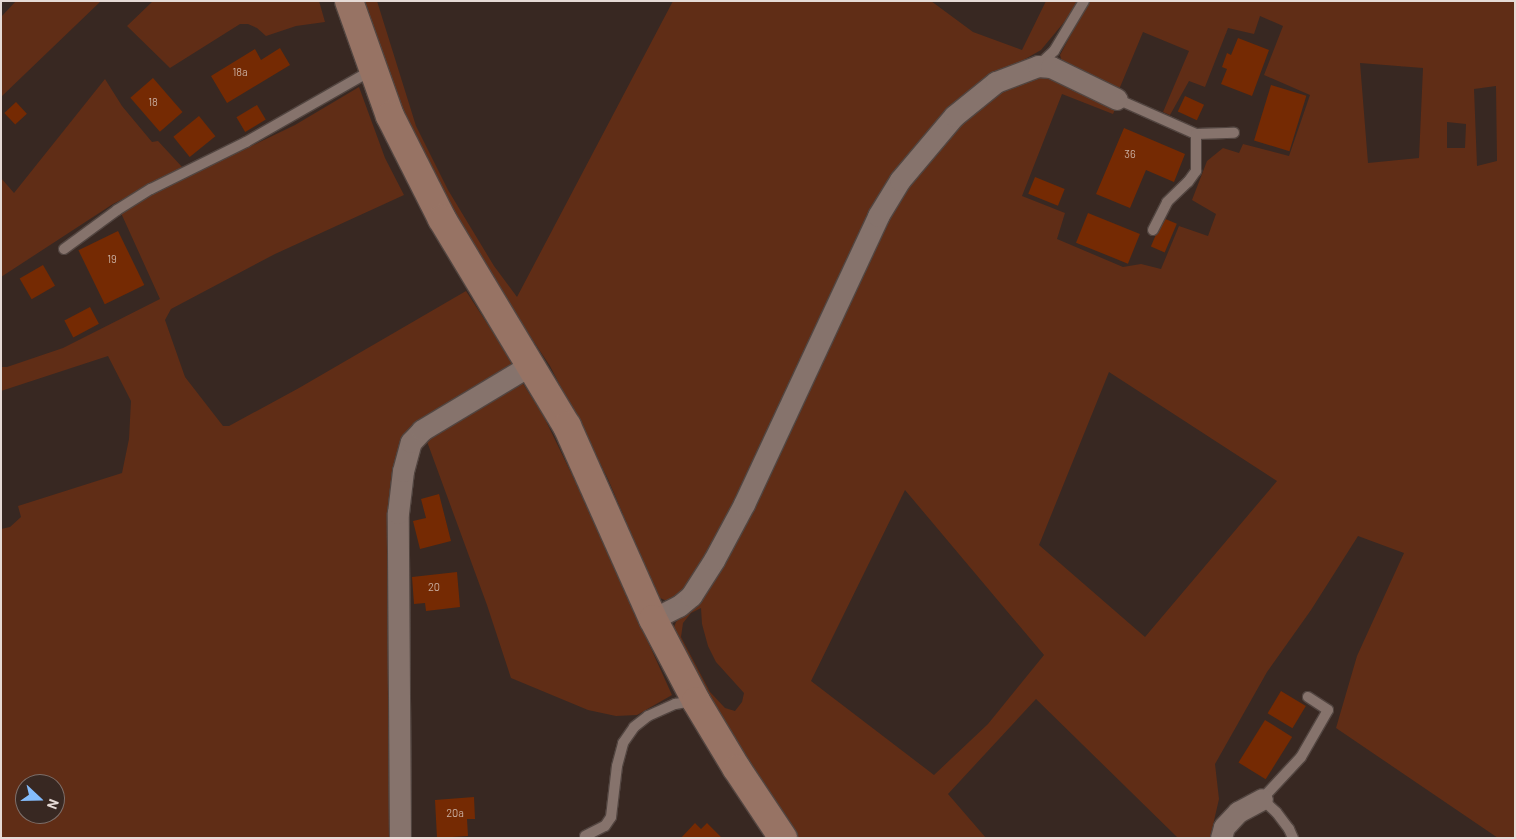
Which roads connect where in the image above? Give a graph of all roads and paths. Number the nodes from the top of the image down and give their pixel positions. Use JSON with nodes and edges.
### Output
{"nodes":[{"id":1,"x":349,"y":1,"type":"edge"},
{"id":2,"x":1084,"y":1,"type":"edge"},
{"id":3,"x":1038,"y":66,"type":"junction"},
{"id":4,"x":373,"y":70,"type":"junction"},
{"id":5,"x":1116,"y":99,"type":"joint"},
{"id":6,"x":1196,"y":134,"type":"junction"},
{"id":7,"x":1234,"y":134,"type":"dead end"},
{"id":8,"x":1153,"y":230,"type":"dead end"},
{"id":9,"x":64,"y":249,"type":"dead end"},
{"id":10,"x":530,"y":365,"type":"junction"},
{"id":11,"x":653,"y":618,"type":"junction"},
{"id":12,"x":1308,"y":697,"type":"dead end"},
{"id":13,"x":696,"y":701,"type":"junction"},
{"id":14,"x":1262,"y":799,"type":"junction"},
{"id":15,"x":585,"y":836,"type":"dead end"},
{"id":16,"x":400,"y":838,"type":"edge"},
{"id":17,"x":784,"y":838,"type":"edge"},
{"id":18,"x":1220,"y":838,"type":"edge"},
{"id":19,"x":1293,"y":838,"type":"edge"}],
"edges":[{"from":1,"to":4,"type":"main road"},
{"from":2,"to":3,"type":"lane"},
{"from":3,"to":5,"type":"street"},
{"from":3,"to":11,"type":"street"},
{"from":4,"to":9,"type":"lane"},
{"from":4,"to":10,"type":"main road"},
{"from":5,"to":6,"type":"lane"},
{"from":6,"to":7,"type":"lane"},
{"from":6,"to":8,"type":"lane"},
{"from":10,"to":11,"type":"main road"},
{"from":10,"to":16,"type":"street"},
{"from":11,"to":13,"type":"main road"},
{"from":12,"to":14,"type":"lane"},
{"from":13,"to":15,"type":"lane"},
{"from":13,"to":17,"type":"main road"},
{"from":14,"to":18,"type":"street"},
{"from":14,"to":19,"type":"lane"}]}
